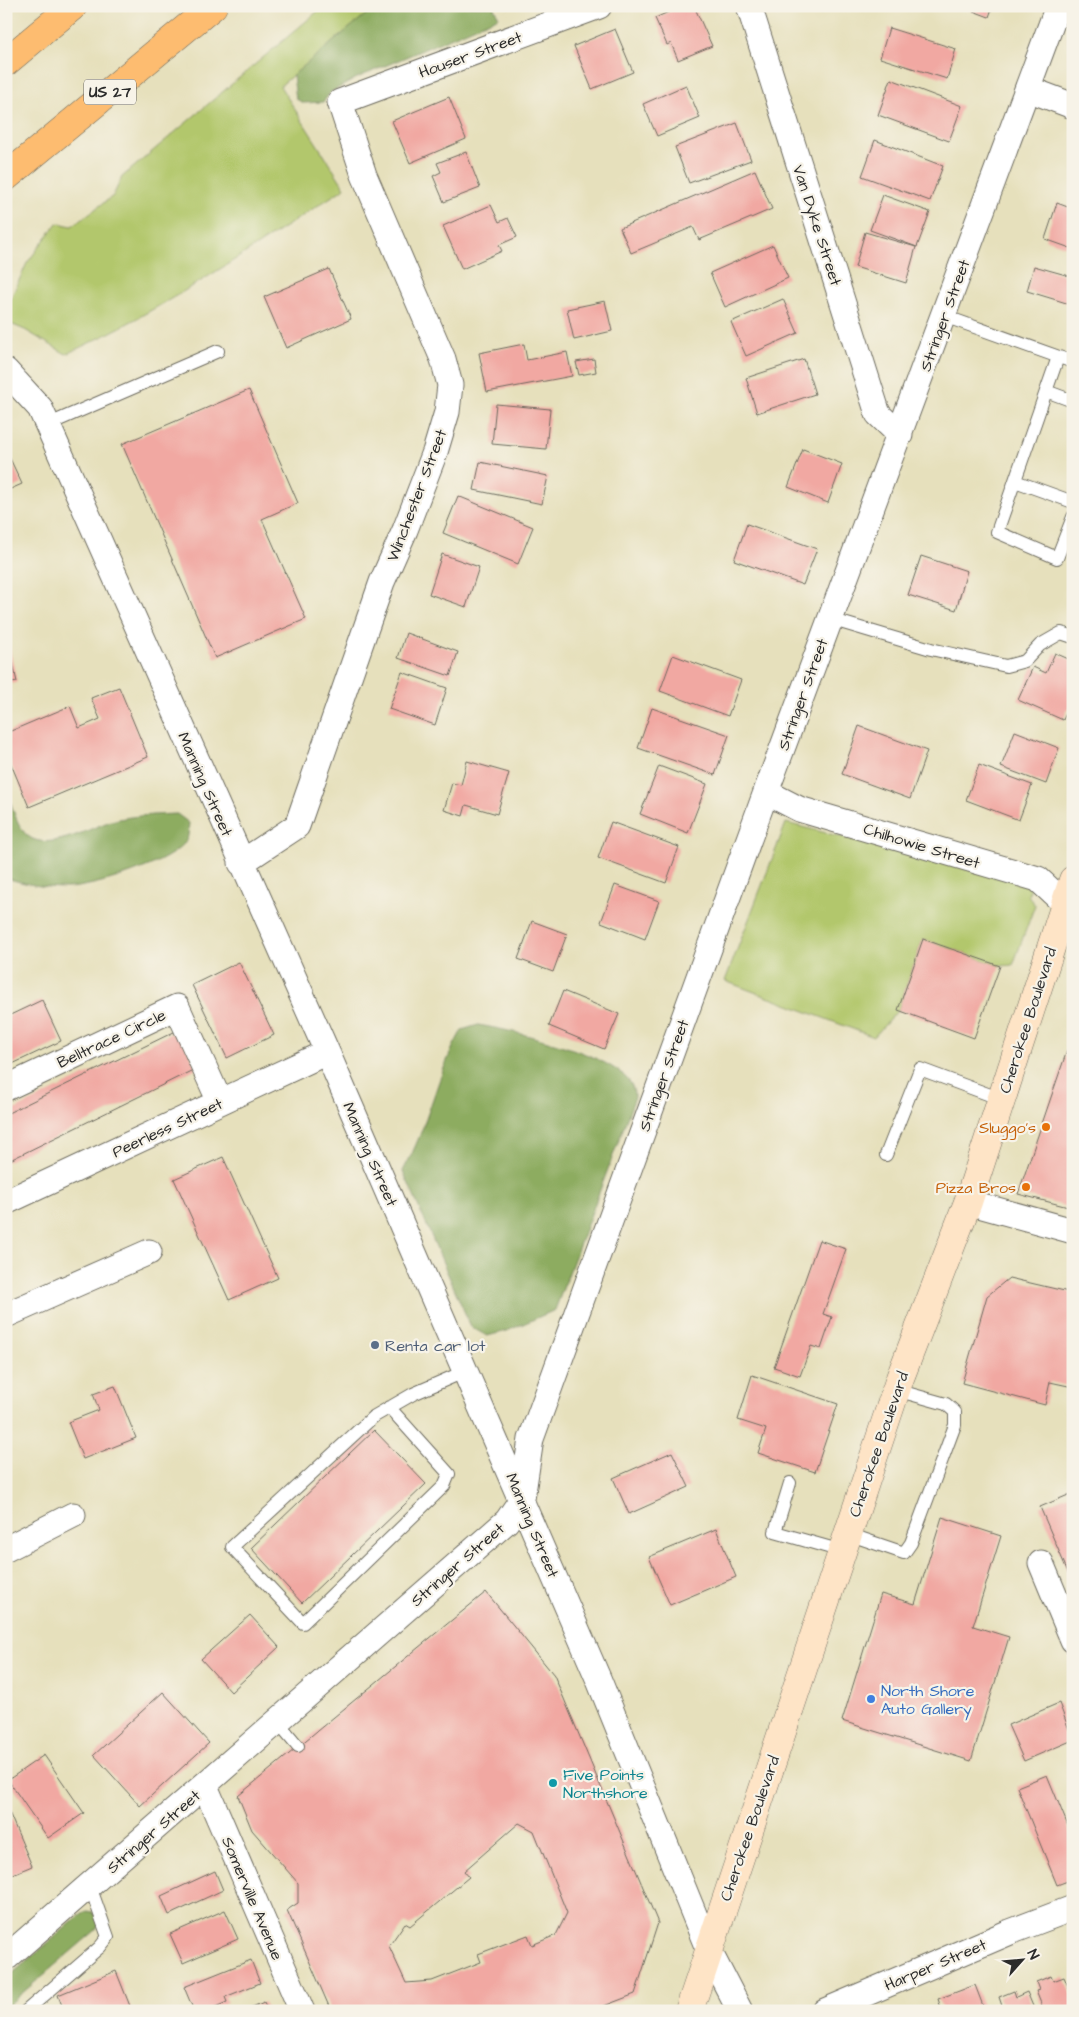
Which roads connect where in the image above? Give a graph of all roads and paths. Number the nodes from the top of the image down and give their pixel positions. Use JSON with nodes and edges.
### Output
{"nodes":[{"id":1,"x":73,"y":6,"type":"edge"},
{"id":2,"x":213,"y":6,"type":"edge"},
{"id":3,"x":599,"y":6,"type":"edge"},
{"id":4,"x":749,"y":6,"type":"edge"},
{"id":5,"x":1058,"y":6,"type":"edge"},
{"id":6,"x":6,"y":62,"type":"edge"},
{"id":7,"x":1028,"y":89,"type":"junction"},
{"id":8,"x":340,"y":102,"type":"joint"},
{"id":9,"x":1073,"y":106,"type":"edge"},
{"id":10,"x":6,"y":177,"type":"edge"},
{"id":11,"x":944,"y":316,"type":"junction"},
{"id":12,"x":218,"y":351,"type":"dead end"},
{"id":13,"x":1058,"y":357,"type":"junction"},
{"id":14,"x":1073,"y":362,"type":"edge"},
{"id":15,"x":6,"y":371,"type":"edge"},
{"id":16,"x":1046,"y":391,"type":"junction"},
{"id":17,"x":1073,"y":401,"type":"edge"},
{"id":18,"x":47,"y":424,"type":"junction"},
{"id":19,"x":900,"y":435,"type":"junction"},
{"id":20,"x":1015,"y":481,"type":"junction"},
{"id":21,"x":1073,"y":502,"type":"edge"},
{"id":22,"x":1073,"y":517,"type":"edge"},
{"id":23,"x":830,"y":619,"type":"junction"},
{"id":24,"x":1073,"y":637,"type":"edge"},
{"id":25,"x":766,"y":792,"type":"junction"},
{"id":26,"x":241,"y":863,"type":"junction"},
{"id":27,"x":1070,"y":896,"type":"edge"},
{"id":28,"x":327,"y":1052,"type":"junction"},
{"id":29,"x":6,"y":1088,"type":"edge"},
{"id":30,"x":1001,"y":1099,"type":"junction"},
{"id":31,"x":220,"y":1102,"type":"junction"},
{"id":32,"x":886,"y":1155,"type":"dead end"},
{"id":33,"x":6,"y":1202,"type":"edge"},
{"id":34,"x":968,"y":1202,"type":"junction"},
{"id":35,"x":1073,"y":1231,"type":"edge"},
{"id":36,"x":149,"y":1252,"type":"dead end"},
{"id":37,"x":8,"y":1310,"type":"edge"},
{"id":38,"x":466,"y":1371,"type":"junction"},
{"id":39,"x":896,"y":1390,"type":"junction"},
{"id":40,"x":389,"y":1408,"type":"junction"},
{"id":41,"x":790,"y":1483,"type":"dead end"},
{"id":42,"x":522,"y":1499,"type":"junction"},
{"id":43,"x":74,"y":1515,"type":"dead end"},
{"id":44,"x":845,"y":1543,"type":"junction"},
{"id":45,"x":6,"y":1549,"type":"edge"},
{"id":46,"x":1041,"y":1563,"type":"dead end"},
{"id":47,"x":1073,"y":1640,"type":"edge"},
{"id":48,"x":277,"y":1721,"type":"junction"},
{"id":49,"x":298,"y":1746,"type":"dead end"},
{"id":50,"x":205,"y":1786,"type":"junction"},
{"id":51,"x":90,"y":1886,"type":"junction"},
{"id":52,"x":1073,"y":1908,"type":"edge"},
{"id":53,"x":708,"y":1951,"type":"junction"},
{"id":54,"x":6,"y":1958,"type":"edge"},
{"id":55,"x":26,"y":2011,"type":"edge"},
{"id":56,"x":302,"y":2011,"type":"edge"},
{"id":57,"x":689,"y":2011,"type":"edge"},
{"id":58,"x":740,"y":2011,"type":"edge"},
{"id":59,"x":825,"y":2011,"type":"edge"}],
"edges":[{"from":1,"to":6,"type":"highway"},
{"from":2,"to":10,"type":"highway","number":"US 27"},
{"from":3,"to":8,"type":"street","name":"Houser Street"},
{"from":4,"to":19,"type":"street","name":"Van Dyke Street"},
{"from":5,"to":7,"type":"street","name":"Stringer Street"},
{"from":7,"to":9,"type":"street"},
{"from":7,"to":11,"type":"street","name":"Stringer Street"},
{"from":8,"to":26,"type":"street","name":"Winchester Street"},
{"from":11,"to":13,"type":"lane"},
{"from":11,"to":19,"type":"street","name":"Stringer Street"},
{"from":12,"to":18,"type":"lane"},
{"from":13,"to":14,"type":"lane"},
{"from":13,"to":16,"type":"lane"},
{"from":15,"to":18,"type":"street","name":"Manning Street"},
{"from":16,"to":17,"type":"lane"},
{"from":16,"to":20,"type":"lane"},
{"from":18,"to":26,"type":"street","name":"Manning Street"},
{"from":19,"to":23,"type":"street","name":"Stringer Street"},
{"from":20,"to":21,"type":"lane"},
{"from":20,"to":22,"type":"lane"},
{"from":23,"to":24,"type":"lane"},
{"from":23,"to":25,"type":"street","name":"Stringer Street"},
{"from":25,"to":27,"type":"street","name":"Chilhowie Street"},
{"from":25,"to":42,"type":"street","name":"Stringer Street"},
{"from":26,"to":28,"type":"street","name":"Manning Street"},
{"from":27,"to":30,"type":"main road","name":"Cherokee Boulevard"},
{"from":28,"to":31,"type":"street","name":"Peerless Street"},
{"from":28,"to":38,"type":"street","name":"Manning Street"},
{"from":29,"to":31,"type":"street","name":"Belltrace Circle"},
{"from":30,"to":32,"type":"lane"},
{"from":30,"to":34,"type":"main road","name":"Cherokee Boulevard"},
{"from":31,"to":33,"type":"street","name":"Peerless Street"},
{"from":34,"to":35,"type":"street"},
{"from":34,"to":39,"type":"main road","name":"Cherokee Boulevard"},
{"from":36,"to":37,"type":"street"},
{"from":38,"to":40,"type":"lane"},
{"from":38,"to":42,"type":"street","name":"Manning Street"},
{"from":39,"to":44,"type":"main road","name":"Cherokee Boulevard"},
{"from":39,"to":44,"type":"lane"},
{"from":40,"to":40,"type":"lane"},
{"from":41,"to":44,"type":"lane"},
{"from":42,"to":48,"type":"street","name":"Stringer Street"},
{"from":42,"to":53,"type":"street","name":"Manning Street"},
{"from":43,"to":45,"type":"street"},
{"from":44,"to":53,"type":"main road","name":"Cherokee Boulevard"},
{"from":46,"to":47,"type":"street"},
{"from":48,"to":49,"type":"lane"},
{"from":48,"to":50,"type":"street","name":"Stringer Street"},
{"from":50,"to":51,"type":"street","name":"Stringer Street"},
{"from":50,"to":56,"type":"street","name":"Somerville Avenue"},
{"from":51,"to":54,"type":"street","name":"Stringer Street"},
{"from":51,"to":55,"type":"lane"},
{"from":52,"to":59,"type":"street","name":"Harper Street"},
{"from":53,"to":57,"type":"main road","name":"Cherokee Boulevard"},
{"from":53,"to":58,"type":"street","name":"Manning Street"}]}
